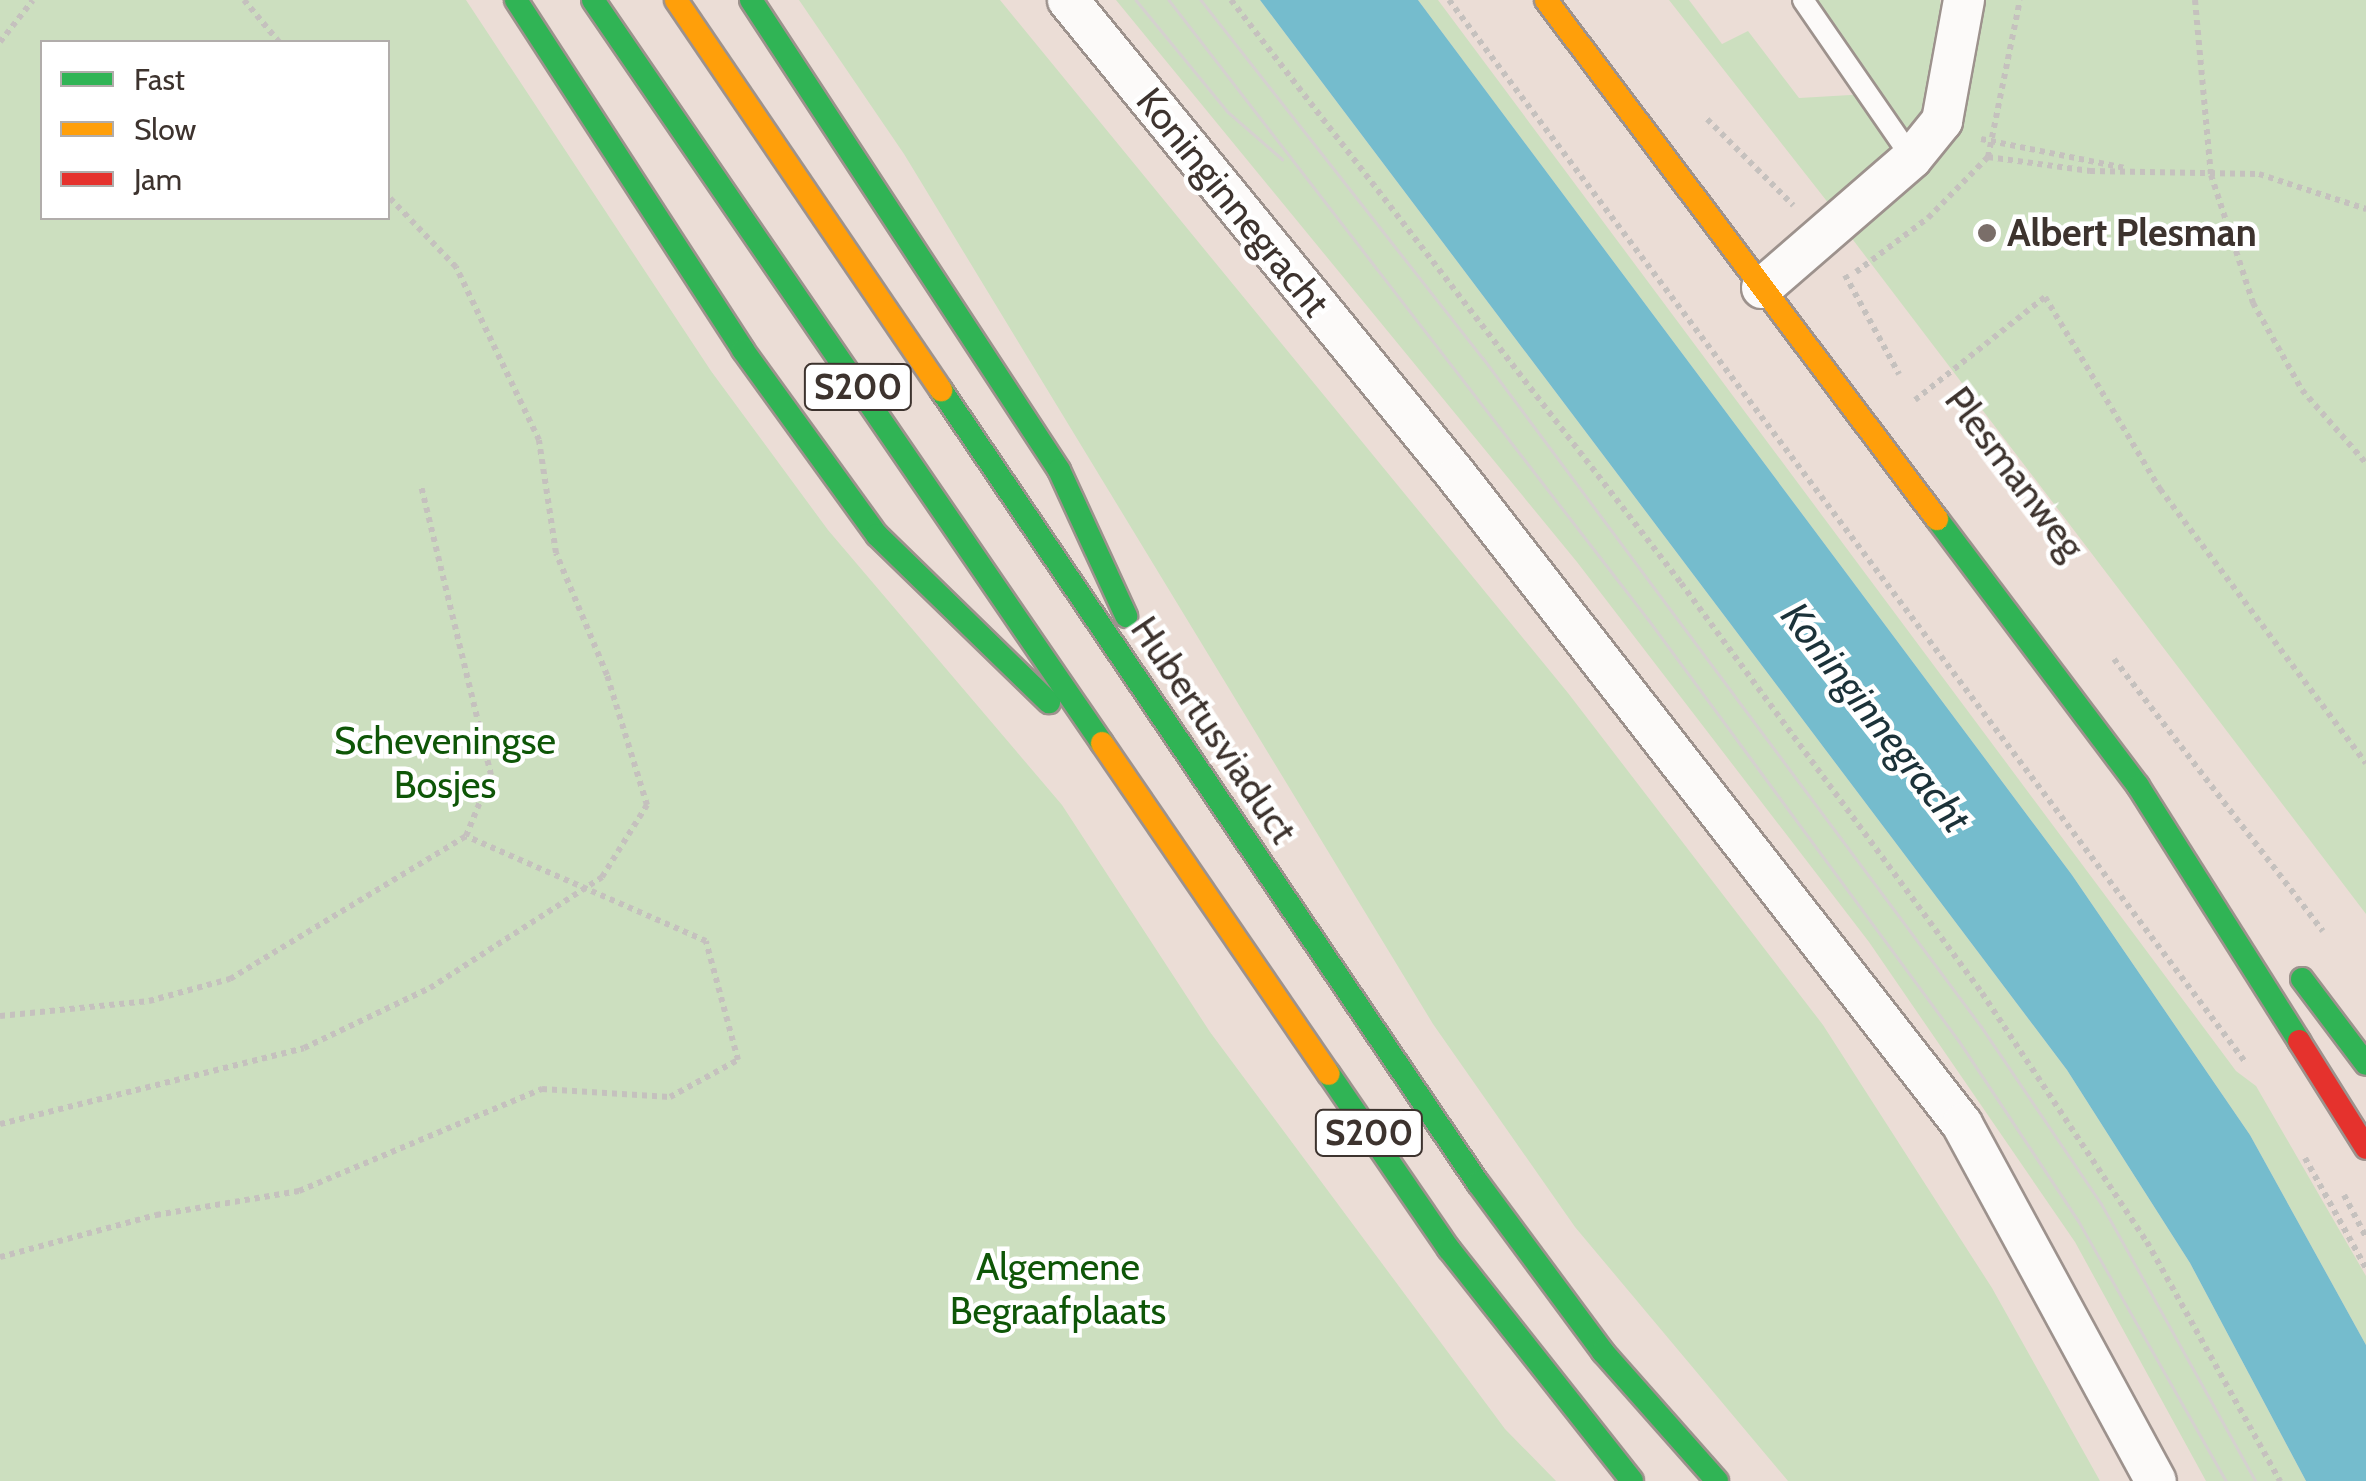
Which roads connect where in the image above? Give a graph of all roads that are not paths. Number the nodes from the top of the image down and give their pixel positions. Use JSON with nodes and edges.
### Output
{"nodes":[{"id":1,"x":516,"y":0,"type":"edge"},
{"id":2,"x":593,"y":0,"type":"edge"},
{"id":3,"x":676,"y":0,"type":"edge"},
{"id":4,"x":751,"y":0,"type":"edge"},
{"id":5,"x":1068,"y":0,"type":"edge"},
{"id":6,"x":1546,"y":0,"type":"edge"},
{"id":7,"x":1803,"y":0,"type":"edge"},
{"id":8,"x":1960,"y":7,"type":"edge"},
{"id":9,"x":1912,"y":158,"type":"junction"},
{"id":10,"x":1762,"y":288,"type":"junction"},
{"id":11,"x":1190,"y":755,"type":"junction"},
{"id":12,"x":1122,"y":774,"type":"junction"},
{"id":13,"x":2138,"y":786,"type":"junction"},
{"id":14,"x":2244,"y":902,"type":"dead end"},
{"id":15,"x":2289,"y":962,"type":"dead end"},
{"id":16,"x":2366,"y":1064,"type":"edge"},
{"id":17,"x":2366,"y":1148,"type":"edge"},
{"id":18,"x":1632,"y":1481,"type":"edge"},
{"id":19,"x":1718,"y":1481,"type":"edge"},
{"id":20,"x":2156,"y":1481,"type":"edge"}],
"edges":[{"from":1,"to":12,"type":"main road"},
{"from":2,"to":12,"type":"main road","number":"S200"},
{"from":3,"to":11,"type":"main road","name":"Hubertusviaduct","number":"S200"},
{"from":4,"to":11,"type":"main road"},
{"from":5,"to":20,"type":"street","name":"Koninginnegracht"},
{"from":6,"to":10,"type":"main road"},
{"from":7,"to":9,"type":"lane"},
{"from":8,"to":9,"type":"street"},
{"from":9,"to":10,"type":"street"},
{"from":10,"to":13,"type":"main road"},
{"from":11,"to":19,"type":"main road","name":"Hubertusviaduct","number":"S200"},
{"from":12,"to":18,"type":"main road","number":"S200"},
{"from":13,"to":14,"type":"main road"},
{"from":13,"to":17,"type":"main road"},
{"from":15,"to":16,"type":"main road"}]}
